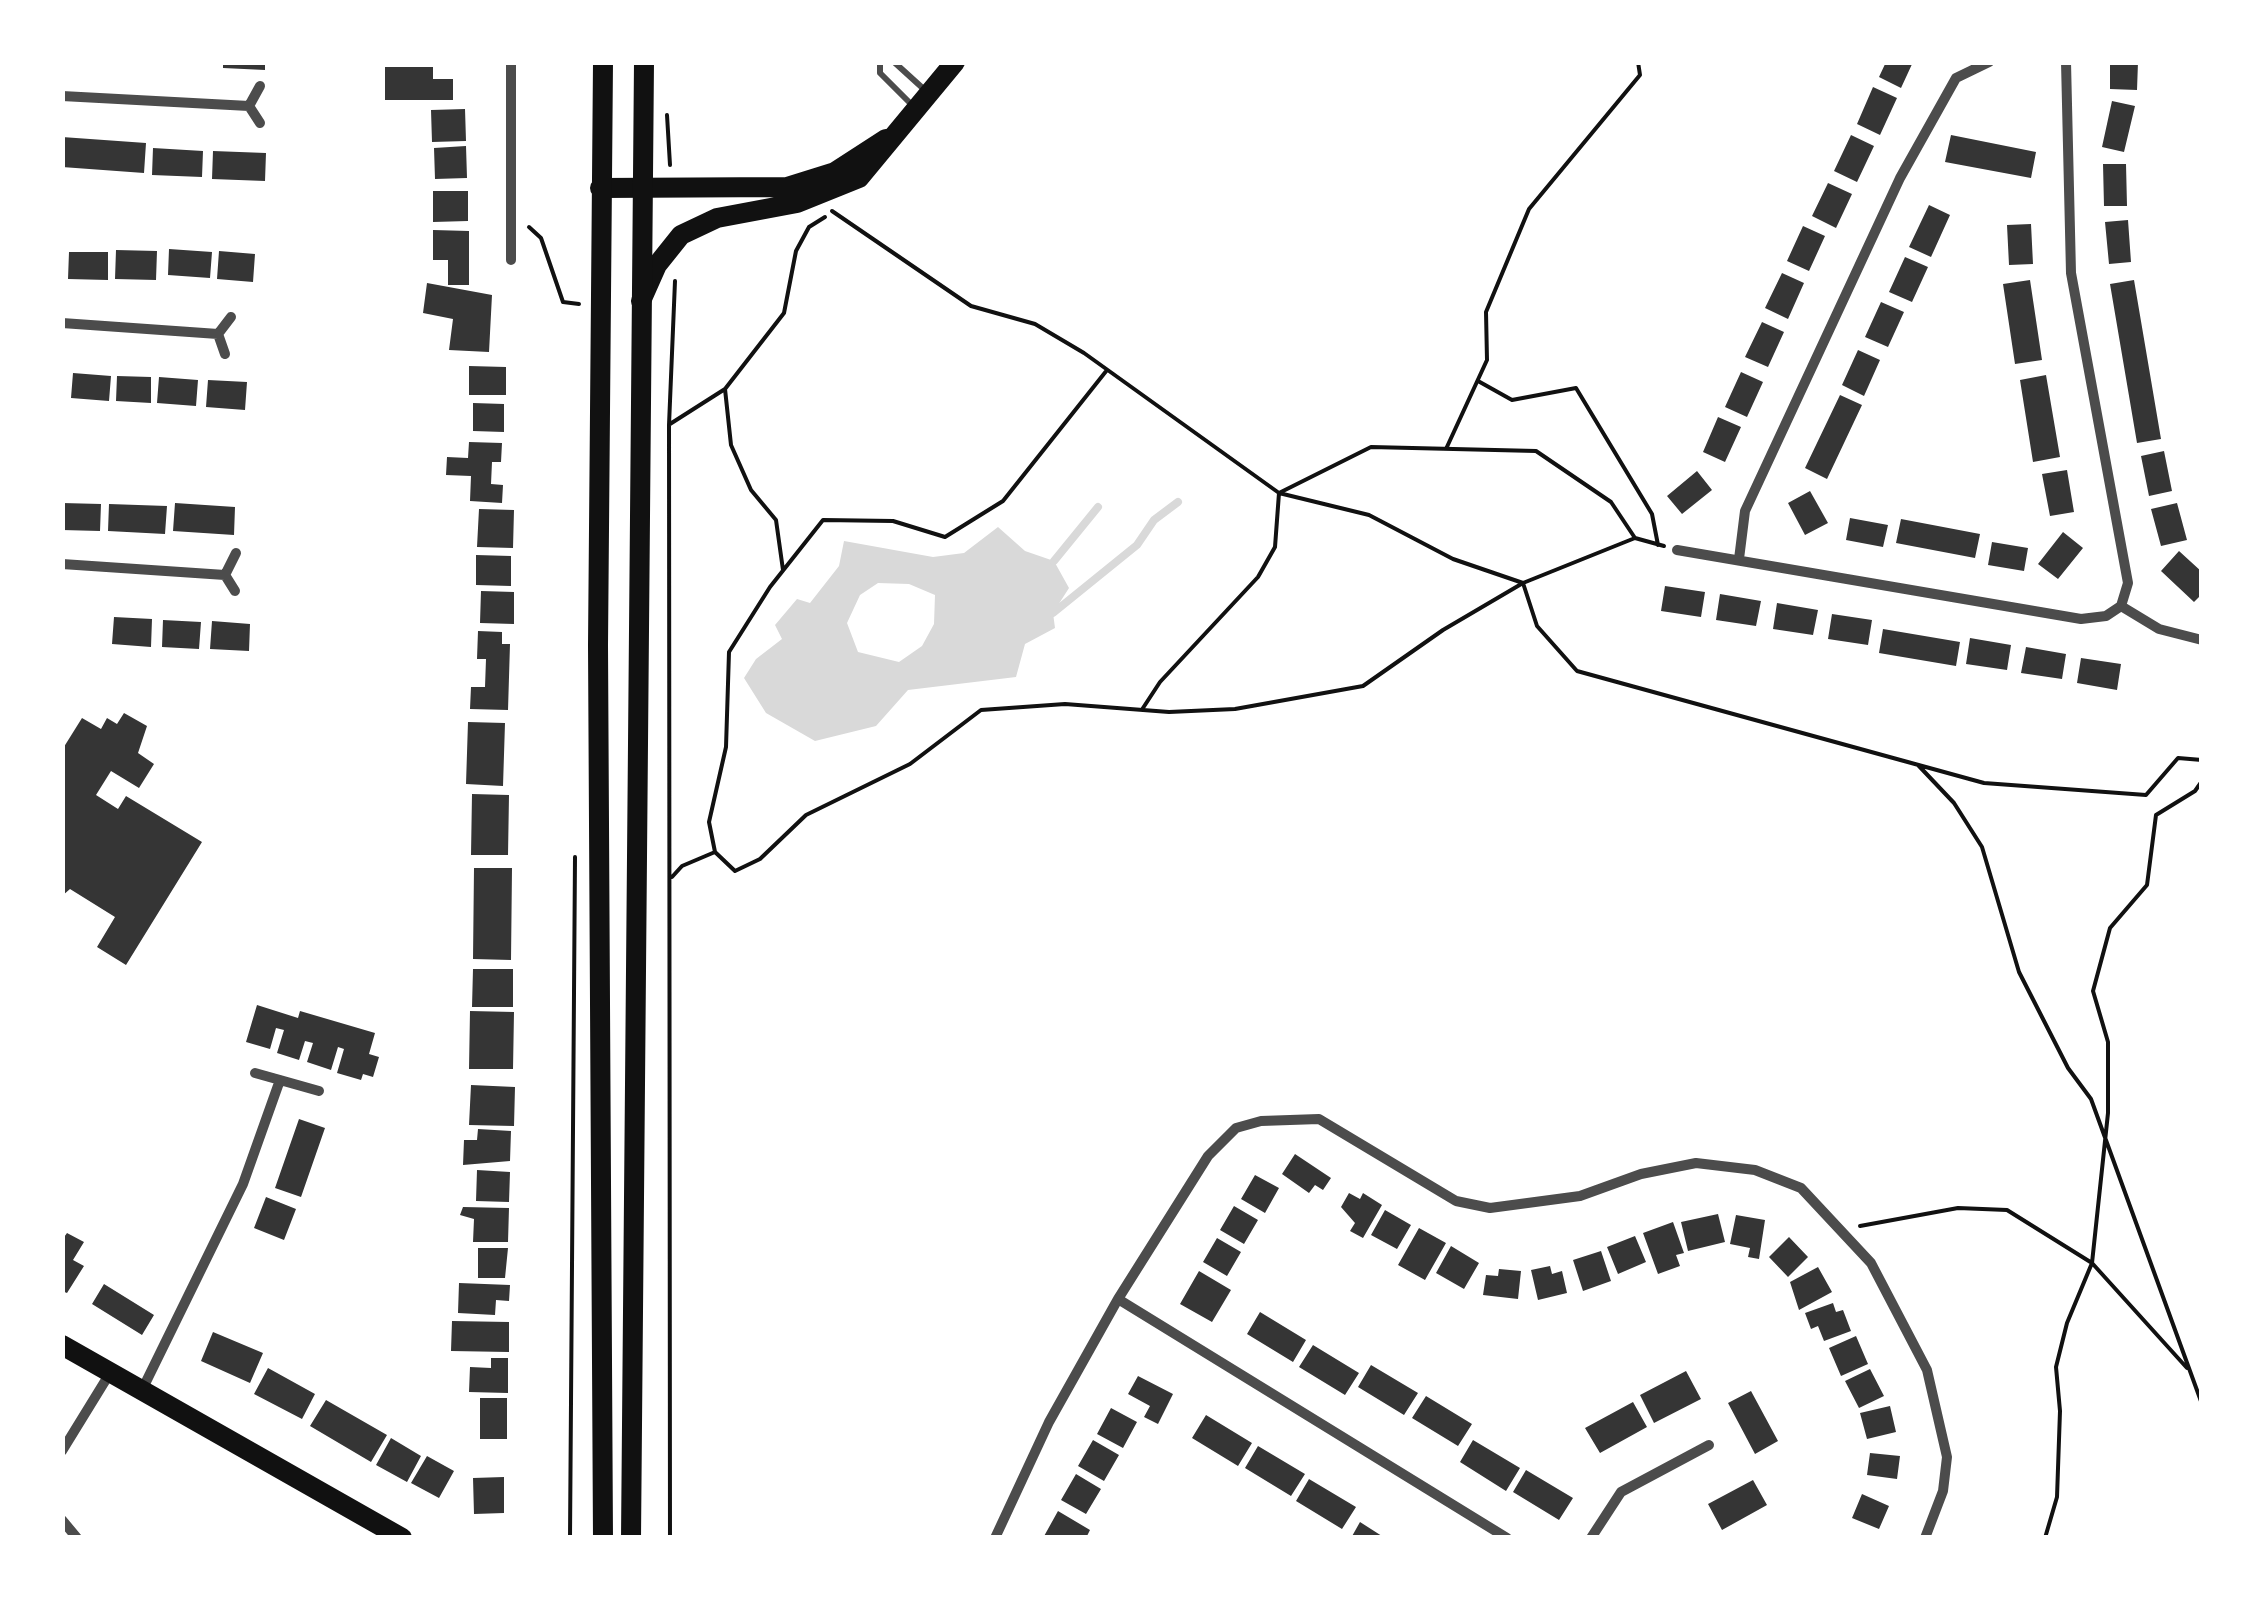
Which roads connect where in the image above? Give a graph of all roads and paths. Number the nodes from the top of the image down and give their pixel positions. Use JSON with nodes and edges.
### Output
{"nodes":[{"id":1,"x":511,"y":62,"type":"edge"},
{"id":2,"x":602,"y":62,"type":"edge"},
{"id":3,"x":644,"y":62,"type":"edge"},
{"id":4,"x":880,"y":62,"type":"edge"},
{"id":5,"x":894,"y":62,"type":"edge"},
{"id":6,"x":955,"y":62,"type":"edge"},
{"id":7,"x":1638,"y":62,"type":"edge"},
{"id":8,"x":1989,"y":62,"type":"edge"},
{"id":9,"x":2066,"y":62,"type":"edge"},
{"id":10,"x":260,"y":86,"type":"dead end"},
{"id":11,"x":62,"y":96,"type":"edge"},
{"id":12,"x":923,"y":102,"type":"junction"},
{"id":13,"x":249,"y":106,"type":"junction"},
{"id":14,"x":260,"y":123,"type":"dead end"},
{"id":15,"x":903,"y":128,"type":"junction"},
{"id":16,"x":600,"y":188,"type":"junction"},
{"id":17,"x":642,"y":189,"type":"junction"},
{"id":18,"x":826,"y":204,"type":"junction"},
{"id":19,"x":511,"y":210,"type":"junction"},
{"id":20,"x":511,"y":260,"type":"dead end"},
{"id":21,"x":675,"y":280,"type":"dead end"},
{"id":22,"x":642,"y":301,"type":"junction"},
{"id":23,"x":580,"y":304,"type":"dead end"},
{"id":24,"x":231,"y":317,"type":"dead end"},
{"id":25,"x":62,"y":323,"type":"edge"},
{"id":26,"x":218,"y":334,"type":"junction"},
{"id":27,"x":225,"y":354,"type":"dead end"},
{"id":28,"x":1107,"y":370,"type":"junction"},
{"id":29,"x":1478,"y":380,"type":"junction"},
{"id":30,"x":725,"y":389,"type":"junction"},
{"id":31,"x":669,"y":425,"type":"junction"},
{"id":32,"x":1446,"y":449,"type":"junction"},
{"id":33,"x":1279,"y":493,"type":"junction"},
{"id":34,"x":1635,"y":538,"type":"junction"},
{"id":35,"x":1658,"y":544,"type":"junction"},
{"id":36,"x":1677,"y":550,"type":"joint"},
{"id":37,"x":236,"y":553,"type":"dead end"},
{"id":38,"x":1739,"y":559,"type":"junction"},
{"id":39,"x":62,"y":564,"type":"edge"},
{"id":40,"x":783,"y":571,"type":"junction"},
{"id":41,"x":225,"y":575,"type":"junction"},
{"id":42,"x":1523,"y":583,"type":"junction"},
{"id":43,"x":235,"y":591,"type":"dead end"},
{"id":44,"x":2121,"y":606,"type":"junction"},
{"id":45,"x":2202,"y":640,"type":"edge"},
{"id":46,"x":1142,"y":710,"type":"junction"},
{"id":47,"x":2202,"y":760,"type":"edge"},
{"id":48,"x":1915,"y":763,"type":"junction"},
{"id":49,"x":2202,"y":781,"type":"edge"},
{"id":50,"x":715,"y":852,"type":"junction"},
{"id":51,"x":670,"y":879,"type":"junction"},
{"id":52,"x":255,"y":1074,"type":"dead end"},
{"id":53,"x":280,"y":1080,"type":"junction"},
{"id":54,"x":320,"y":1092,"type":"dead end"},
{"id":55,"x":2105,"y":1139,"type":"junction"},
{"id":56,"x":1843,"y":1230,"type":"junction"},
{"id":57,"x":2092,"y":1263,"type":"junction"},
{"id":58,"x":1118,"y":1299,"type":"junction"},
{"id":59,"x":66,"y":1347,"type":"edge"},
{"id":60,"x":2190,"y":1372,"type":"junction"},
{"id":61,"x":110,"y":1373,"type":"junction"},
{"id":62,"x":142,"y":1390,"type":"junction"},
{"id":63,"x":2202,"y":1404,"type":"edge"},
{"id":64,"x":1708,"y":1445,"type":"dead end"},
{"id":65,"x":62,"y":1450,"type":"edge"},
{"id":66,"x":62,"y":1520,"type":"edge"},
{"id":67,"x":77,"y":1538,"type":"edge"},
{"id":68,"x":402,"y":1538,"type":"edge"},
{"id":69,"x":603,"y":1538,"type":"edge"},
{"id":70,"x":631,"y":1538,"type":"edge"},
{"id":71,"x":670,"y":1538,"type":"edge"},
{"id":72,"x":994,"y":1538,"type":"edge"},
{"id":73,"x":1506,"y":1538,"type":"edge"},
{"id":74,"x":1590,"y":1538,"type":"edge"},
{"id":75,"x":1925,"y":1538,"type":"edge"},
{"id":76,"x":2045,"y":1538,"type":"edge"}],
"edges":[{"from":1,"to":19,"type":"street"},
{"from":2,"to":16,"type":"main road"},
{"from":3,"to":17,"type":"main road"},
{"from":4,"to":12,"type":"lane"},
{"from":5,"to":12,"type":"lane"},
{"from":6,"to":12,"type":"main road"},
{"from":7,"to":29,"type":"path"},
{"from":8,"to":38,"type":"street"},
{"from":9,"to":44,"type":"street"},
{"from":10,"to":13,"type":"street"},
{"from":11,"to":13,"type":"street"},
{"from":12,"to":15,"type":"main road"},
{"from":13,"to":14,"type":"street"},
{"from":15,"to":17,"type":"main road"},
{"from":15,"to":18,"type":"main road"},
{"from":16,"to":17,"type":"main road"},
{"from":16,"to":69,"type":"main road"},
{"from":17,"to":22,"type":"main road"},
{"from":18,"to":22,"type":"main road"},
{"from":18,"to":28,"type":"path"},
{"from":18,"to":30,"type":"path"},
{"from":19,"to":20,"type":"street"},
{"from":19,"to":23,"type":"path"},
{"from":21,"to":31,"type":"path"},
{"from":22,"to":70,"type":"main road"},
{"from":24,"to":26,"type":"street"},
{"from":25,"to":26,"type":"street"},
{"from":26,"to":27,"type":"street"},
{"from":28,"to":33,"type":"path"},
{"from":28,"to":40,"type":"path"},
{"from":29,"to":32,"type":"path"},
{"from":29,"to":35,"type":"path"},
{"from":30,"to":31,"type":"path"},
{"from":30,"to":40,"type":"path"},
{"from":31,"to":51,"type":"path"},
{"from":32,"to":33,"type":"path"},
{"from":32,"to":34,"type":"path"},
{"from":33,"to":42,"type":"path"},
{"from":33,"to":46,"type":"path"},
{"from":34,"to":35,"type":"path"},
{"from":34,"to":42,"type":"path"},
{"from":35,"to":36,"type":"path"},
{"from":36,"to":38,"type":"street"},
{"from":37,"to":41,"type":"street"},
{"from":38,"to":44,"type":"street"},
{"from":39,"to":41,"type":"street"},
{"from":40,"to":50,"type":"path"},
{"from":41,"to":43,"type":"street"},
{"from":42,"to":46,"type":"path"},
{"from":42,"to":48,"type":"path"},
{"from":44,"to":45,"type":"street"},
{"from":46,"to":50,"type":"path"},
{"from":47,"to":48,"type":"path"},
{"from":48,"to":55,"type":"path"},
{"from":49,"to":55,"type":"path"},
{"from":50,"to":51,"type":"path"},
{"from":51,"to":71,"type":"path"},
{"from":52,"to":53,"type":"street"},
{"from":53,"to":54,"type":"street"},
{"from":53,"to":62,"type":"street"},
{"from":55,"to":57,"type":"path"},
{"from":55,"to":60,"type":"path"},
{"from":56,"to":57,"type":"path"},
{"from":56,"to":58,"type":"street"},
{"from":56,"to":75,"type":"street"},
{"from":57,"to":60,"type":"path"},
{"from":57,"to":76,"type":"path"},
{"from":58,"to":72,"type":"street"},
{"from":58,"to":73,"type":"street"},
{"from":59,"to":61,"type":"main road"},
{"from":60,"to":63,"type":"path"},
{"from":61,"to":62,"type":"main road"},
{"from":61,"to":65,"type":"street"},
{"from":62,"to":68,"type":"main road"},
{"from":64,"to":74,"type":"street"},
{"from":66,"to":67,"type":"street"}]}
